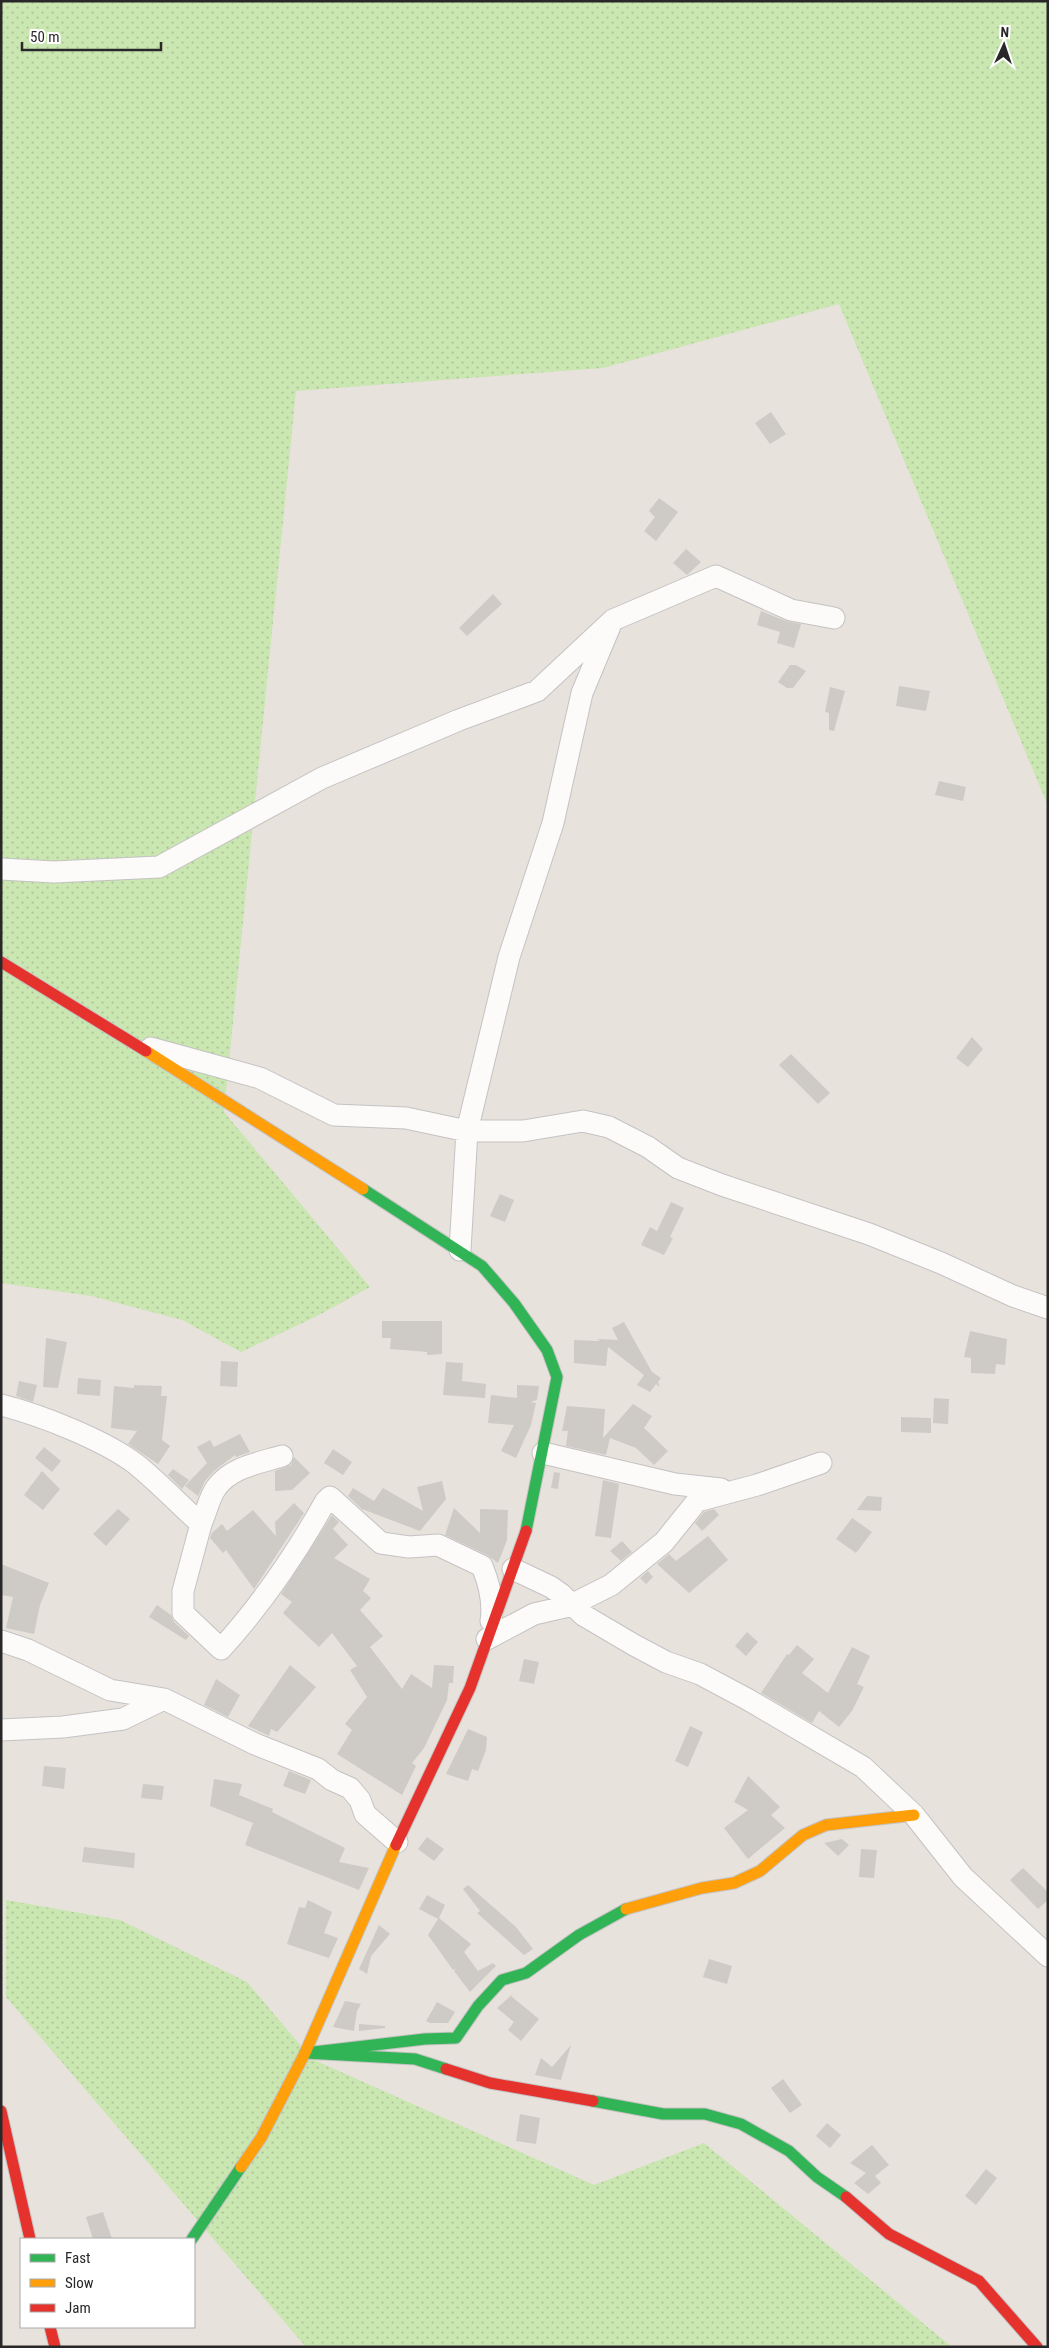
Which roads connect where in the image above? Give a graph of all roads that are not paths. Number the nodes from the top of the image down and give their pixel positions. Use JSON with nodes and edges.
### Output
{"nodes":[{"id":1,"x":834,"y":618,"type":"dead end"},
{"id":2,"x":612,"y":620,"type":"junction"},
{"id":3,"x":1,"y":869,"type":"edge"},
{"id":4,"x":1,"y":962,"type":"edge"},
{"id":5,"x":132,"y":1043,"type":"junction"},
{"id":6,"x":468,"y":1132,"type":"junction"},
{"id":7,"x":460,"y":1250,"type":"junction"},
{"id":8,"x":1048,"y":1308,"type":"edge"},
{"id":9,"x":1,"y":1404,"type":"edge"},
{"id":10,"x":542,"y":1453,"type":"junction"},
{"id":11,"x":282,"y":1456,"type":"dead end"},
{"id":12,"x":821,"y":1463,"type":"dead end"},
{"id":13,"x":757,"y":1485,"type":"junction"},
{"id":14,"x":201,"y":1524,"type":"junction"},
{"id":15,"x":514,"y":1569,"type":"junction"},
{"id":16,"x":572,"y":1605,"type":"junction"},
{"id":17,"x":487,"y":1639,"type":"junction"},
{"id":18,"x":1,"y":1641,"type":"edge"},
{"id":19,"x":164,"y":1699,"type":"junction"},
{"id":20,"x":1,"y":1730,"type":"edge"},
{"id":21,"x":914,"y":1815,"type":"junction"},
{"id":22,"x":397,"y":1842,"type":"junction"},
{"id":23,"x":1048,"y":1956,"type":"edge"},
{"id":24,"x":305,"y":2053,"type":"junction"},
{"id":25,"x":1,"y":2111,"type":"edge"},
{"id":26,"x":30,"y":2238,"type":"edge"},
{"id":27,"x":193,"y":2238,"type":"edge"},
{"id":28,"x":50,"y":2328,"type":"edge"},
{"id":29,"x":55,"y":2347,"type":"edge"},
{"id":30,"x":1037,"y":2347,"type":"edge"}],
"edges":[{"from":1,"to":2,"type":"street"},
{"from":2,"to":3,"type":"street"},
{"from":2,"to":6,"type":"street"},
{"from":4,"to":5,"type":"street"},
{"from":5,"to":6,"type":"street"},
{"from":5,"to":7,"type":"street"},
{"from":6,"to":7,"type":"street"},
{"from":6,"to":8,"type":"street"},
{"from":7,"to":10,"type":"street"},
{"from":9,"to":14,"type":"street"},
{"from":10,"to":13,"type":"street"},
{"from":10,"to":15,"type":"street"},
{"from":11,"to":14,"type":"street"},
{"from":12,"to":13,"type":"street"},
{"from":13,"to":16,"type":"street"},
{"from":14,"to":17,"type":"street"},
{"from":15,"to":16,"type":"street"},
{"from":15,"to":17,"type":"street"},
{"from":16,"to":17,"type":"street"},
{"from":16,"to":21,"type":"street"},
{"from":17,"to":22,"type":"street"},
{"from":18,"to":19,"type":"street"},
{"from":19,"to":20,"type":"street"},
{"from":19,"to":22,"type":"street"},
{"from":21,"to":23,"type":"street"},
{"from":21,"to":24,"type":"street"},
{"from":22,"to":24,"type":"street"},
{"from":24,"to":27,"type":"street"},
{"from":24,"to":30,"type":"street"},
{"from":25,"to":26,"type":"street"},
{"from":28,"to":29,"type":"street"}]}
